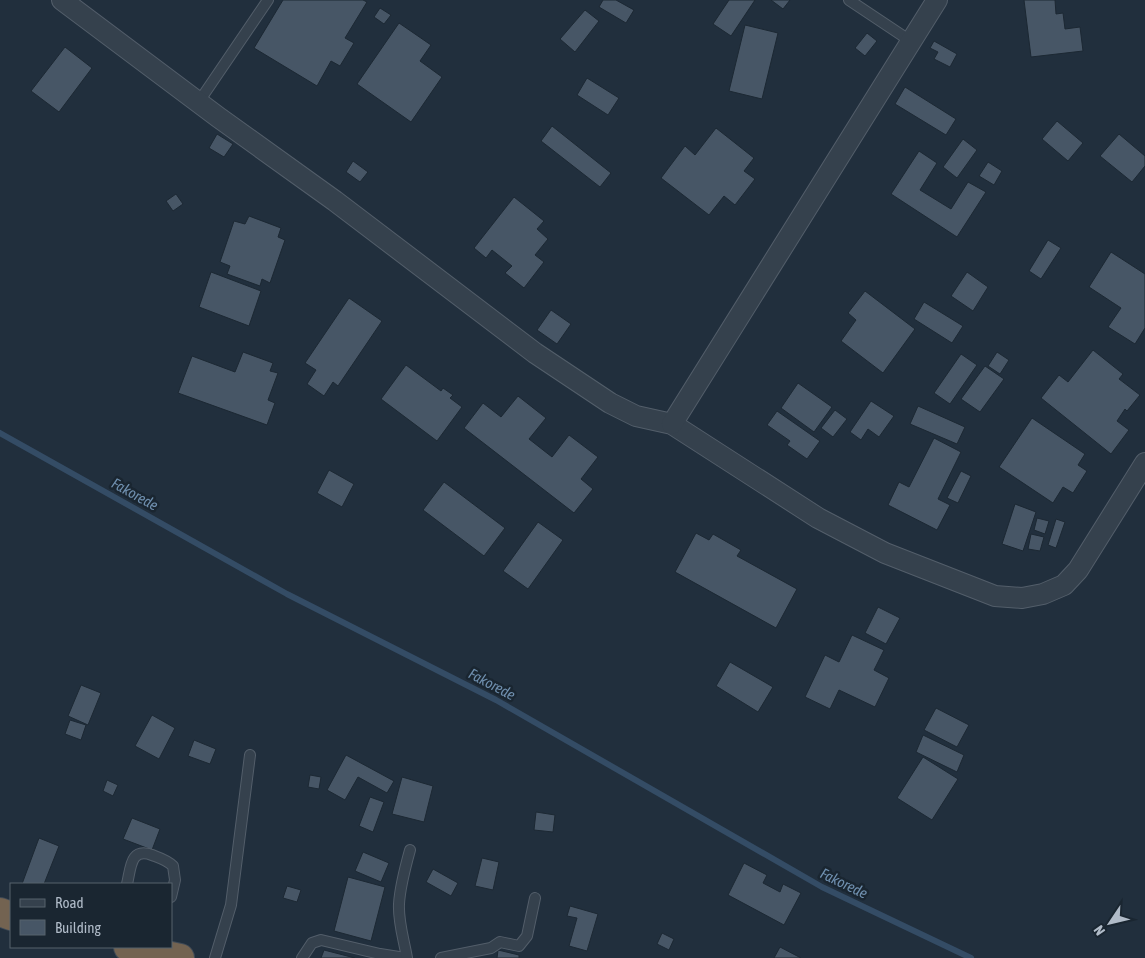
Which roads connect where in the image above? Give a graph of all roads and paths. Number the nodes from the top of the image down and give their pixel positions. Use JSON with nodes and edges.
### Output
{"nodes":[{"id":1,"x":62,"y":0,"type":"edge"},
{"id":2,"x":268,"y":0,"type":"edge"},
{"id":3,"x":849,"y":0,"type":"edge"},
{"id":4,"x":937,"y":0,"type":"edge"},
{"id":5,"x":912,"y":42,"type":"junction"},
{"id":6,"x":198,"y":103,"type":"junction"},
{"id":7,"x":672,"y":424,"type":"junction"},
{"id":8,"x":1145,"y":463,"type":"edge"},
{"id":9,"x":250,"y":755,"type":"dead end"},
{"id":10,"x":410,"y":850,"type":"dead end"},
{"id":11,"x":127,"y":883,"type":"edge"},
{"id":12,"x":172,"y":893,"type":"edge"},
{"id":13,"x":536,"y":898,"type":"dead end"},
{"id":14,"x":134,"y":948,"type":"edge"},
{"id":15,"x":164,"y":953,"type":"edge"},
{"id":16,"x":215,"y":958,"type":"edge"},
{"id":17,"x":302,"y":958,"type":"edge"},
{"id":18,"x":406,"y":958,"type":"edge"},
{"id":19,"x":441,"y":958,"type":"edge"}],
"edges":[{"from":1,"to":6,"type":"street"},
{"from":2,"to":6,"type":"lane"},
{"from":3,"to":5,"type":"lane"},
{"from":4,"to":5,"type":"street"},
{"from":5,"to":7,"type":"street"},
{"from":6,"to":7,"type":"street"},
{"from":7,"to":8,"type":"street"},
{"from":9,"to":16,"type":"lane"},
{"from":10,"to":18,"type":"lane"},
{"from":11,"to":12,"type":"lane"},
{"from":13,"to":19,"type":"lane"},
{"from":14,"to":15,"type":"highway"},
{"from":17,"to":18,"type":"lane"}]}
